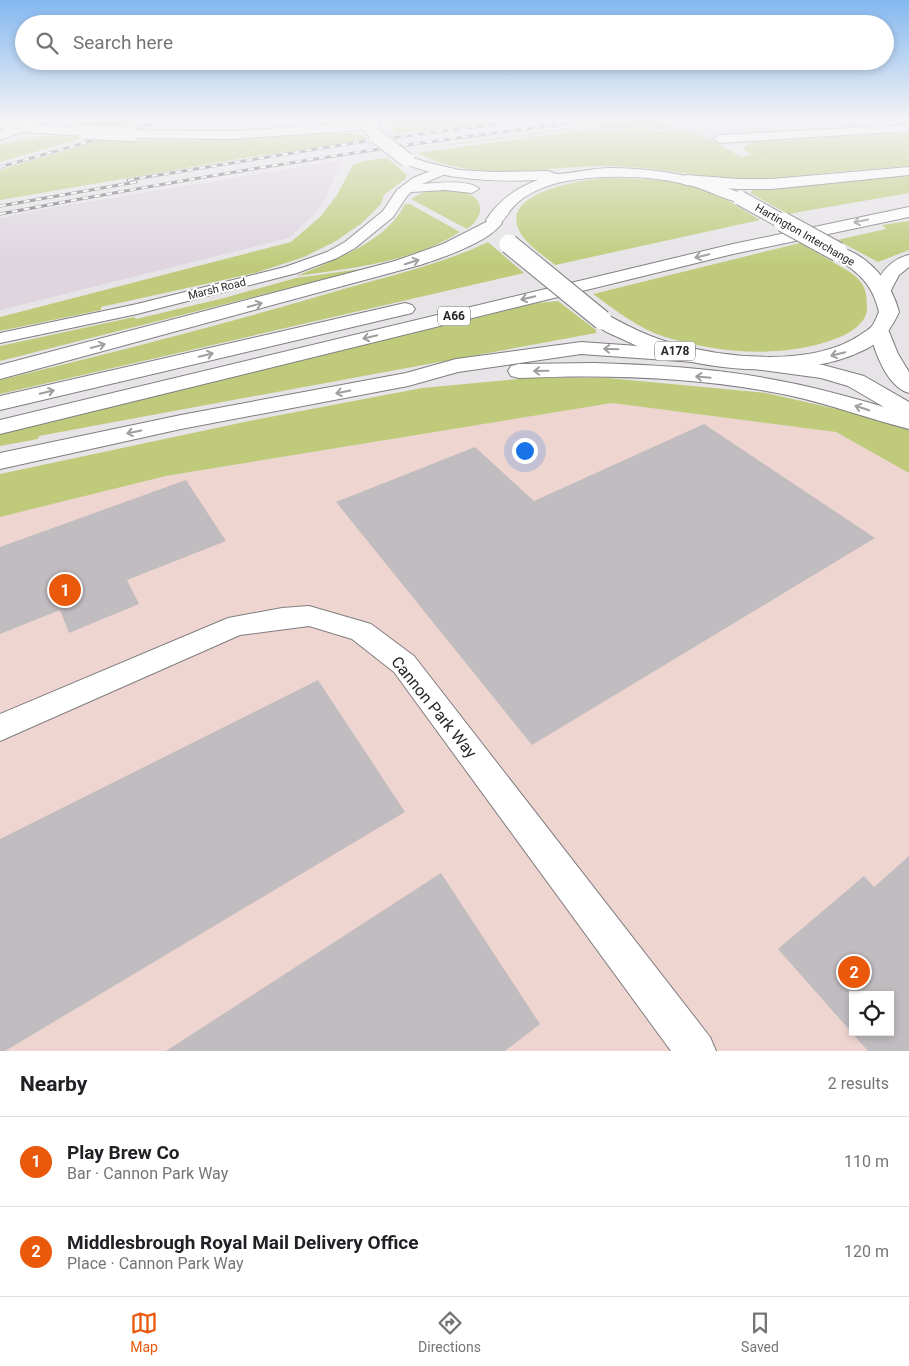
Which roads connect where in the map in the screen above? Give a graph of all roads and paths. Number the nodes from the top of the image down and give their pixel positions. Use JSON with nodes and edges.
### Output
{"nodes":[{"id":1,"x":426,"y":167,"type":"edge"},
{"id":2,"x":909,"y":171,"type":"edge"},
{"id":3,"x":440,"y":172,"type":"junction"},
{"id":4,"x":577,"y":175,"type":"junction"},
{"id":5,"x":686,"y":180,"type":"junction"},
{"id":6,"x":472,"y":189,"type":"junction"},
{"id":7,"x":408,"y":190,"type":"junction"},
{"id":8,"x":909,"y":199,"type":"edge"},
{"id":9,"x":909,"y":212,"type":"edge"},
{"id":10,"x":490,"y":213,"type":"junction"},
{"id":11,"x":909,"y":260,"type":"edge"},
{"id":12,"x":524,"y":281,"type":"dead end"},
{"id":13,"x":883,"y":288,"type":"junction"},
{"id":14,"x":427,"y":303,"type":"dead end"},
{"id":15,"x":880,"y":330,"type":"junction"},
{"id":16,"x":0,"y":338,"type":"edge"},
{"id":17,"x":694,"y":356,"type":"junction"},
{"id":18,"x":754,"y":362,"type":"junction"},
{"id":19,"x":0,"y":372,"type":"edge"},
{"id":20,"x":408,"y":379,"type":"junction"},
{"id":21,"x":909,"y":386,"type":"edge"},
{"id":22,"x":0,"y":403,"type":"edge"},
{"id":23,"x":909,"y":412,"type":"edge"},
{"id":24,"x":909,"y":422,"type":"edge"},
{"id":25,"x":0,"y":427,"type":"edge"},
{"id":26,"x":0,"y":460,"type":"edge"},
{"id":27,"x":0,"y":728,"type":"edge"},
{"id":28,"x":696,"y":1051,"type":"edge"}],
"edges":[{"from":1,"to":3,"type":"main road","number":"A178","bridge":true},
{"from":2,"to":5,"type":"main road"},
{"from":3,"to":4,"type":"main road","number":"A178"},
{"from":3,"to":6,"type":"main road","number":"A178"},
{"from":3,"to":7,"type":"street","name":"Marsh Road"},
{"from":4,"to":5,"type":"main road","name":"Hartington Interchange","number":"A178"},
{"from":4,"to":10,"type":"main road","name":"Hartington Interchange","number":"A178"},
{"from":5,"to":13,"type":"main road","name":"Hartington Interchange","number":"A178","bridge":true},
{"from":6,"to":7,"type":"street"},
{"from":6,"to":10,"type":"main road","number":"A178"},
{"from":7,"to":16,"type":"street","name":"Marsh Road"},
{"from":8,"to":12,"type":"main road"},
{"from":9,"to":25,"type":"main road","number":"A66","one_way":true},
{"from":10,"to":17,"type":"main road","number":"A178","bridge":true},
{"from":19,"to":10,"type":"main road","name":"Hartington Interchange","one_way":true},
{"from":11,"to":13,"type":"main road"},
{"from":13,"to":15,"type":"main road"},
{"from":22,"to":14,"type":"main road","number":"A66","one_way":true},
{"from":15,"to":18,"type":"main road","number":"A178","one_way":true},
{"from":15,"to":21,"type":"main road"},
{"from":17,"to":18,"type":"main road","number":"A178"},
{"from":17,"to":20,"type":"main road","one_way":true},
{"from":18,"to":23,"type":"main road"},
{"from":24,"to":20,"type":"main road","one_way":true},
{"from":20,"to":26,"type":"main road","one_way":true},
{"from":27,"to":28,"type":"street","name":"Cannon Park Way"}]}
